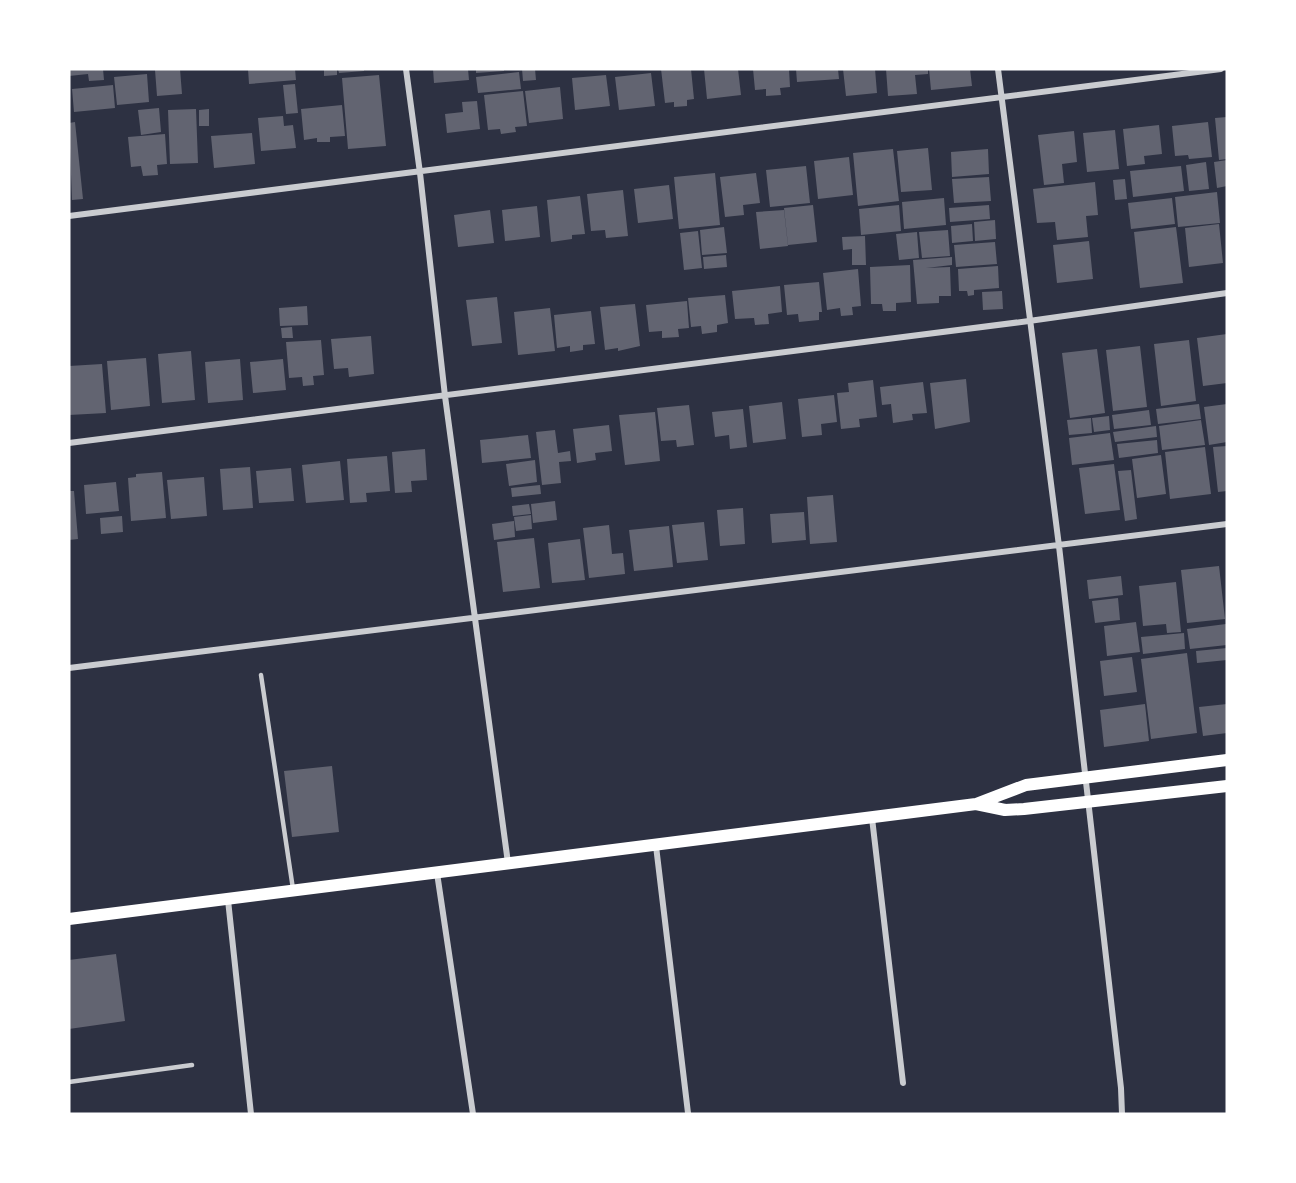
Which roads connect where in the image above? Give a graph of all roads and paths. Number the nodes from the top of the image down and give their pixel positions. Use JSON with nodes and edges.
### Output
{"nodes":[{"id":1,"x":406,"y":69,"type":"edge"},
{"id":2,"x":998,"y":69,"type":"edge"},
{"id":3,"x":1221,"y":69,"type":"edge"},
{"id":4,"x":1003,"y":98,"type":"junction"},
{"id":5,"x":420,"y":173,"type":"junction"},
{"id":6,"x":69,"y":216,"type":"edge"},
{"id":7,"x":1227,"y":292,"type":"edge"},
{"id":8,"x":1029,"y":321,"type":"junction"},
{"id":9,"x":445,"y":396,"type":"junction"},
{"id":10,"x":69,"y":443,"type":"edge"},
{"id":11,"x":1227,"y":524,"type":"edge"},
{"id":12,"x":1059,"y":546,"type":"junction"},
{"id":13,"x":474,"y":616,"type":"junction"},
{"id":14,"x":69,"y":668,"type":"edge"},
{"id":15,"x":261,"y":675,"type":"dead end"},
{"id":16,"x":1227,"y":760,"type":"edge"},
{"id":17,"x":1085,"y":777,"type":"junction"},
{"id":18,"x":1227,"y":786,"type":"edge"},
{"id":19,"x":1089,"y":803,"type":"junction"},
{"id":20,"x":976,"y":804,"type":"junction"},
{"id":21,"x":872,"y":818,"type":"junction"},
{"id":22,"x":656,"y":846,"type":"junction"},
{"id":23,"x":508,"y":864,"type":"junction"},
{"id":24,"x":437,"y":873,"type":"junction"},
{"id":25,"x":294,"y":892,"type":"junction"},
{"id":26,"x":228,"y":900,"type":"junction"},
{"id":27,"x":69,"y":919,"type":"edge"},
{"id":28,"x":192,"y":1065,"type":"dead end"},
{"id":29,"x":69,"y":1082,"type":"edge"},
{"id":30,"x":903,"y":1083,"type":"dead end"},
{"id":31,"x":688,"y":1113,"type":"edge"},
{"id":32,"x":251,"y":1114,"type":"edge"},
{"id":33,"x":473,"y":1114,"type":"edge"},
{"id":34,"x":1122,"y":1114,"type":"edge"}],
"edges":[{"from":1,"to":5,"type":"street"},
{"from":2,"to":4,"type":"street"},
{"from":3,"to":4,"type":"street"},
{"from":4,"to":5,"type":"street"},
{"from":4,"to":8,"type":"street"},
{"from":5,"to":6,"type":"street"},
{"from":5,"to":9,"type":"street"},
{"from":7,"to":8,"type":"street"},
{"from":8,"to":9,"type":"street"},
{"from":8,"to":12,"type":"street"},
{"from":9,"to":10,"type":"street"},
{"from":9,"to":13,"type":"street"},
{"from":11,"to":12,"type":"street"},
{"from":12,"to":13,"type":"street"},
{"from":12,"to":17,"type":"street"},
{"from":13,"to":14,"type":"street"},
{"from":13,"to":23,"type":"street"},
{"from":15,"to":25,"type":"lane"},
{"from":16,"to":17,"type":"main road"},
{"from":17,"to":19,"type":"street"},
{"from":17,"to":20,"type":"main road"},
{"from":18,"to":19,"type":"main road"},
{"from":19,"to":20,"type":"main road"},
{"from":19,"to":34,"type":"street"},
{"from":20,"to":21,"type":"main road"},
{"from":21,"to":22,"type":"main road"},
{"from":21,"to":30,"type":"street"},
{"from":22,"to":23,"type":"main road"},
{"from":22,"to":31,"type":"street"},
{"from":23,"to":24,"type":"main road"},
{"from":24,"to":25,"type":"main road"},
{"from":24,"to":33,"type":"street"},
{"from":25,"to":26,"type":"main road"},
{"from":26,"to":27,"type":"main road"},
{"from":26,"to":32,"type":"street"},
{"from":28,"to":29,"type":"lane"}]}
